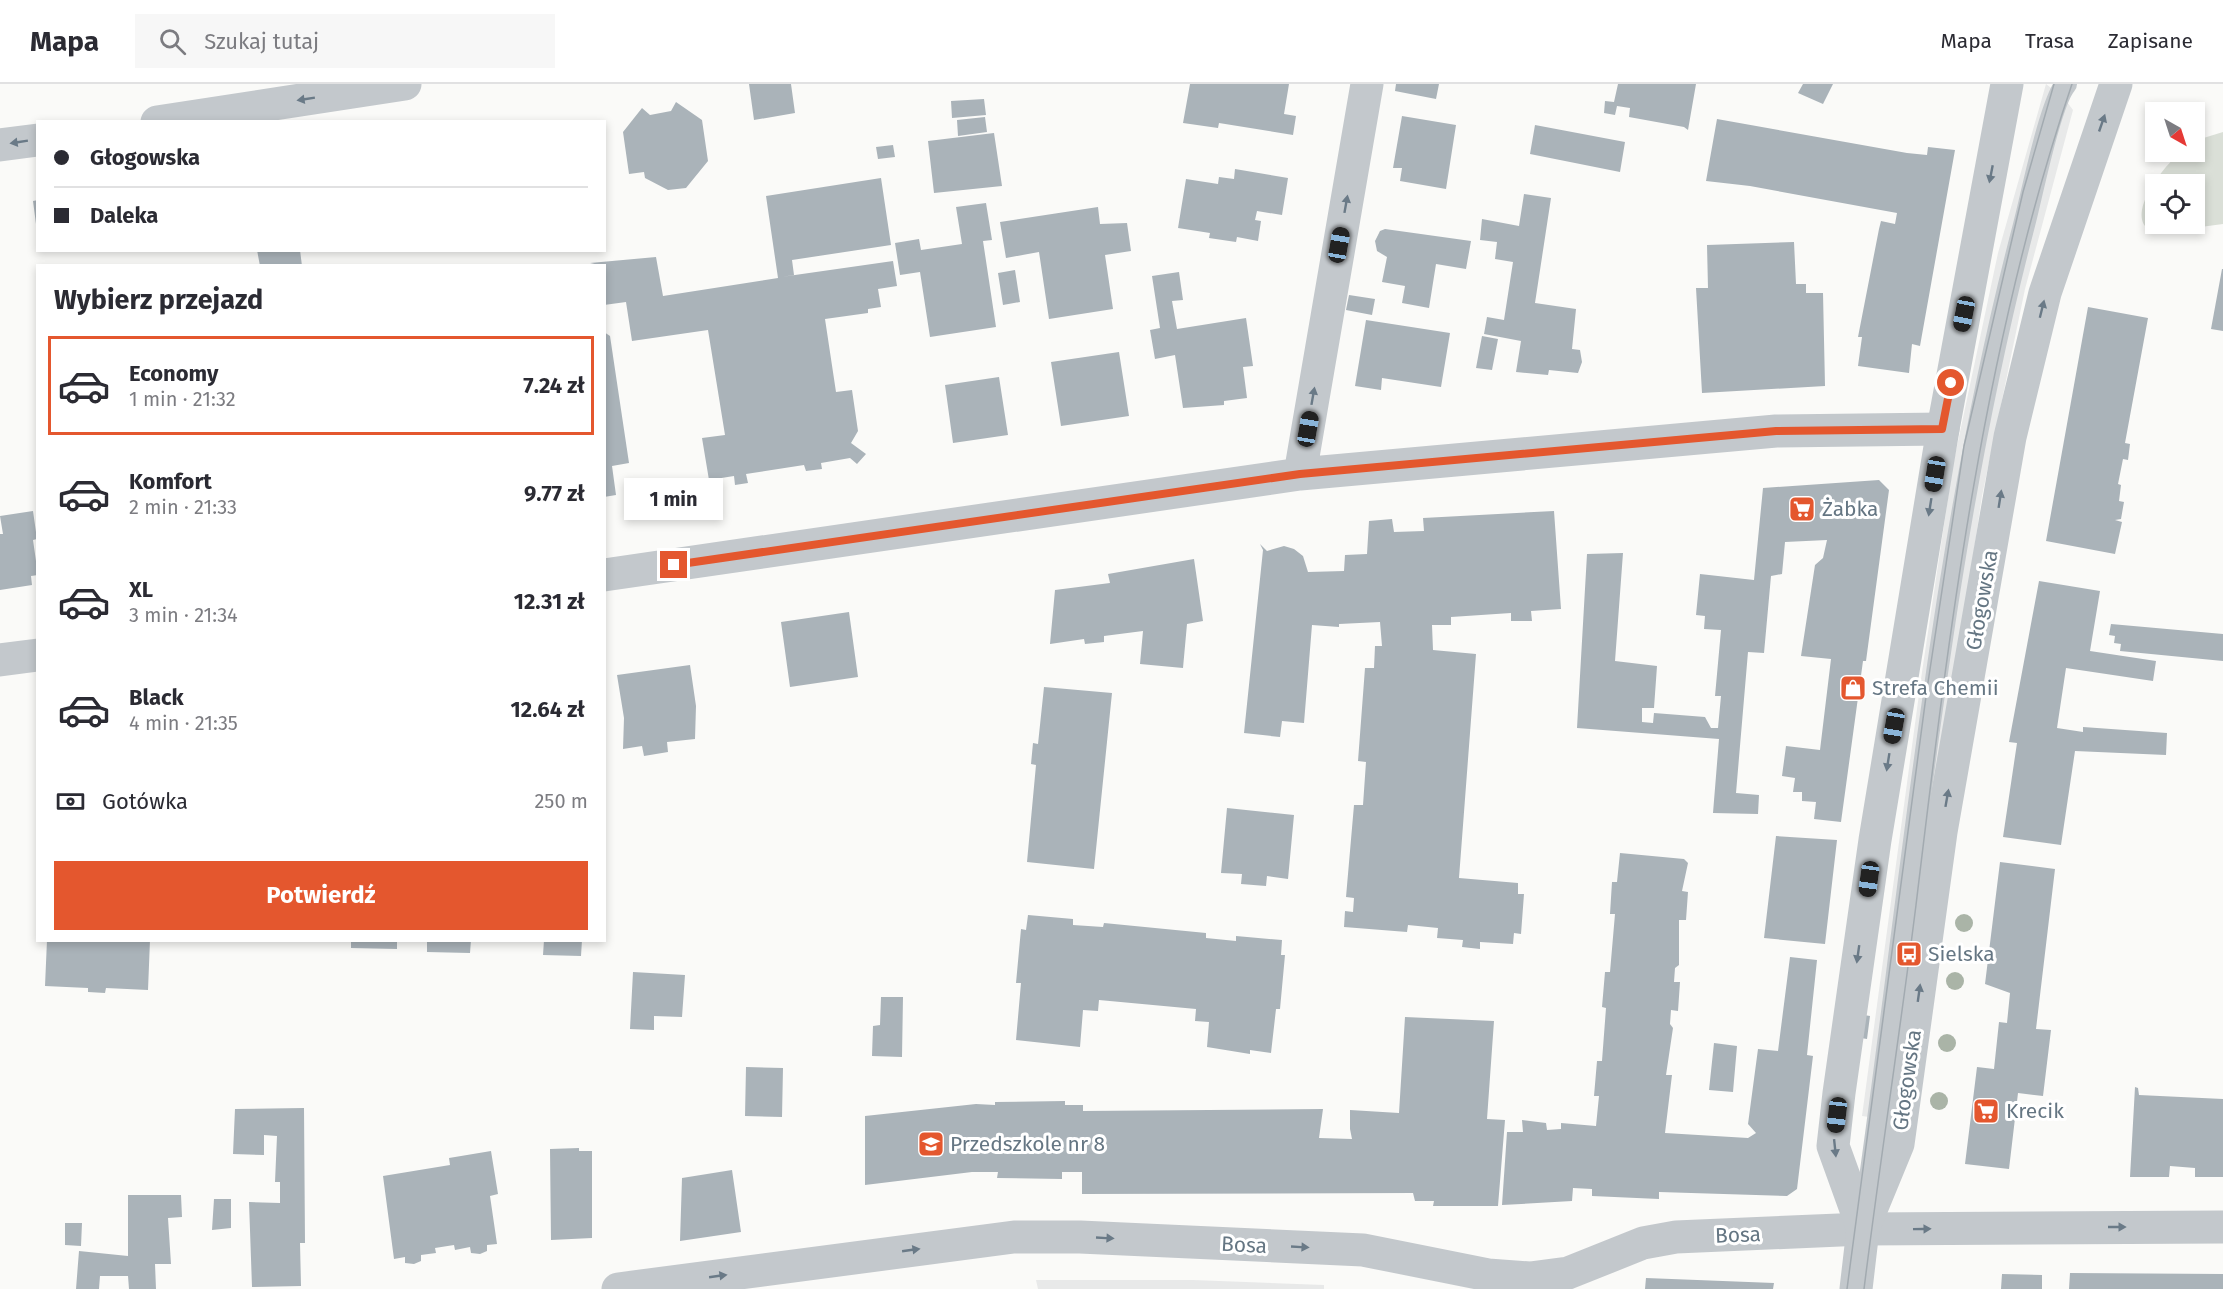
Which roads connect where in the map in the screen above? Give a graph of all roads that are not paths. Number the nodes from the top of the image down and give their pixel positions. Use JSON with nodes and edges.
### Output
{"nodes":[{"id":1,"x":405,"y":84,"type":"edge"},
{"id":2,"x":1367,"y":84,"type":"edge"},
{"id":3,"x":2007,"y":84,"type":"edge"},
{"id":4,"x":2064,"y":84,"type":"edge"},
{"id":5,"x":2116,"y":84,"type":"edge"},
{"id":6,"x":170,"y":120,"type":"edge"},
{"id":7,"x":36,"y":140,"type":"edge"},
{"id":8,"x":0,"y":145,"type":"edge"},
{"id":9,"x":1942,"y":429,"type":"junction"},
{"id":10,"x":1300,"y":474,"type":"junction"},
{"id":11,"x":606,"y":575,"type":"edge"},
{"id":12,"x":36,"y":655,"type":"edge"},
{"id":13,"x":0,"y":660,"type":"edge"},
{"id":14,"x":2223,"y":1227,"type":"edge"},
{"id":15,"x":1863,"y":1229,"type":"junction"},
{"id":16,"x":1571,"y":1281,"type":"edge"},
{"id":17,"x":618,"y":1289,"type":"edge"},
{"id":18,"x":1856,"y":1289,"type":"edge"}],
"edges":[{"from":1,"to":6,"type":"street","one_way":true},
{"from":10,"to":2,"type":"street","one_way":true},
{"from":3,"to":9,"type":"street","name":"Głogowska","one_way":true},
{"from":4,"to":15,"type":"lane"},
{"from":15,"to":5,"type":"street","name":"Głogowska","one_way":true},
{"from":7,"to":8,"type":"street","one_way":true},
{"from":9,"to":10,"type":"street"},
{"from":9,"to":15,"type":"street","name":"Głogowska","one_way":true},
{"from":10,"to":11,"type":"street"},
{"from":12,"to":13,"type":"street"},
{"from":15,"to":14,"type":"street","one_way":true},
{"from":15,"to":16,"type":"street","name":"Bosa"},
{"from":15,"to":18,"type":"street","name":"Głogowska"},
{"from":17,"to":16,"type":"street","name":"Bosa","one_way":true}]}
